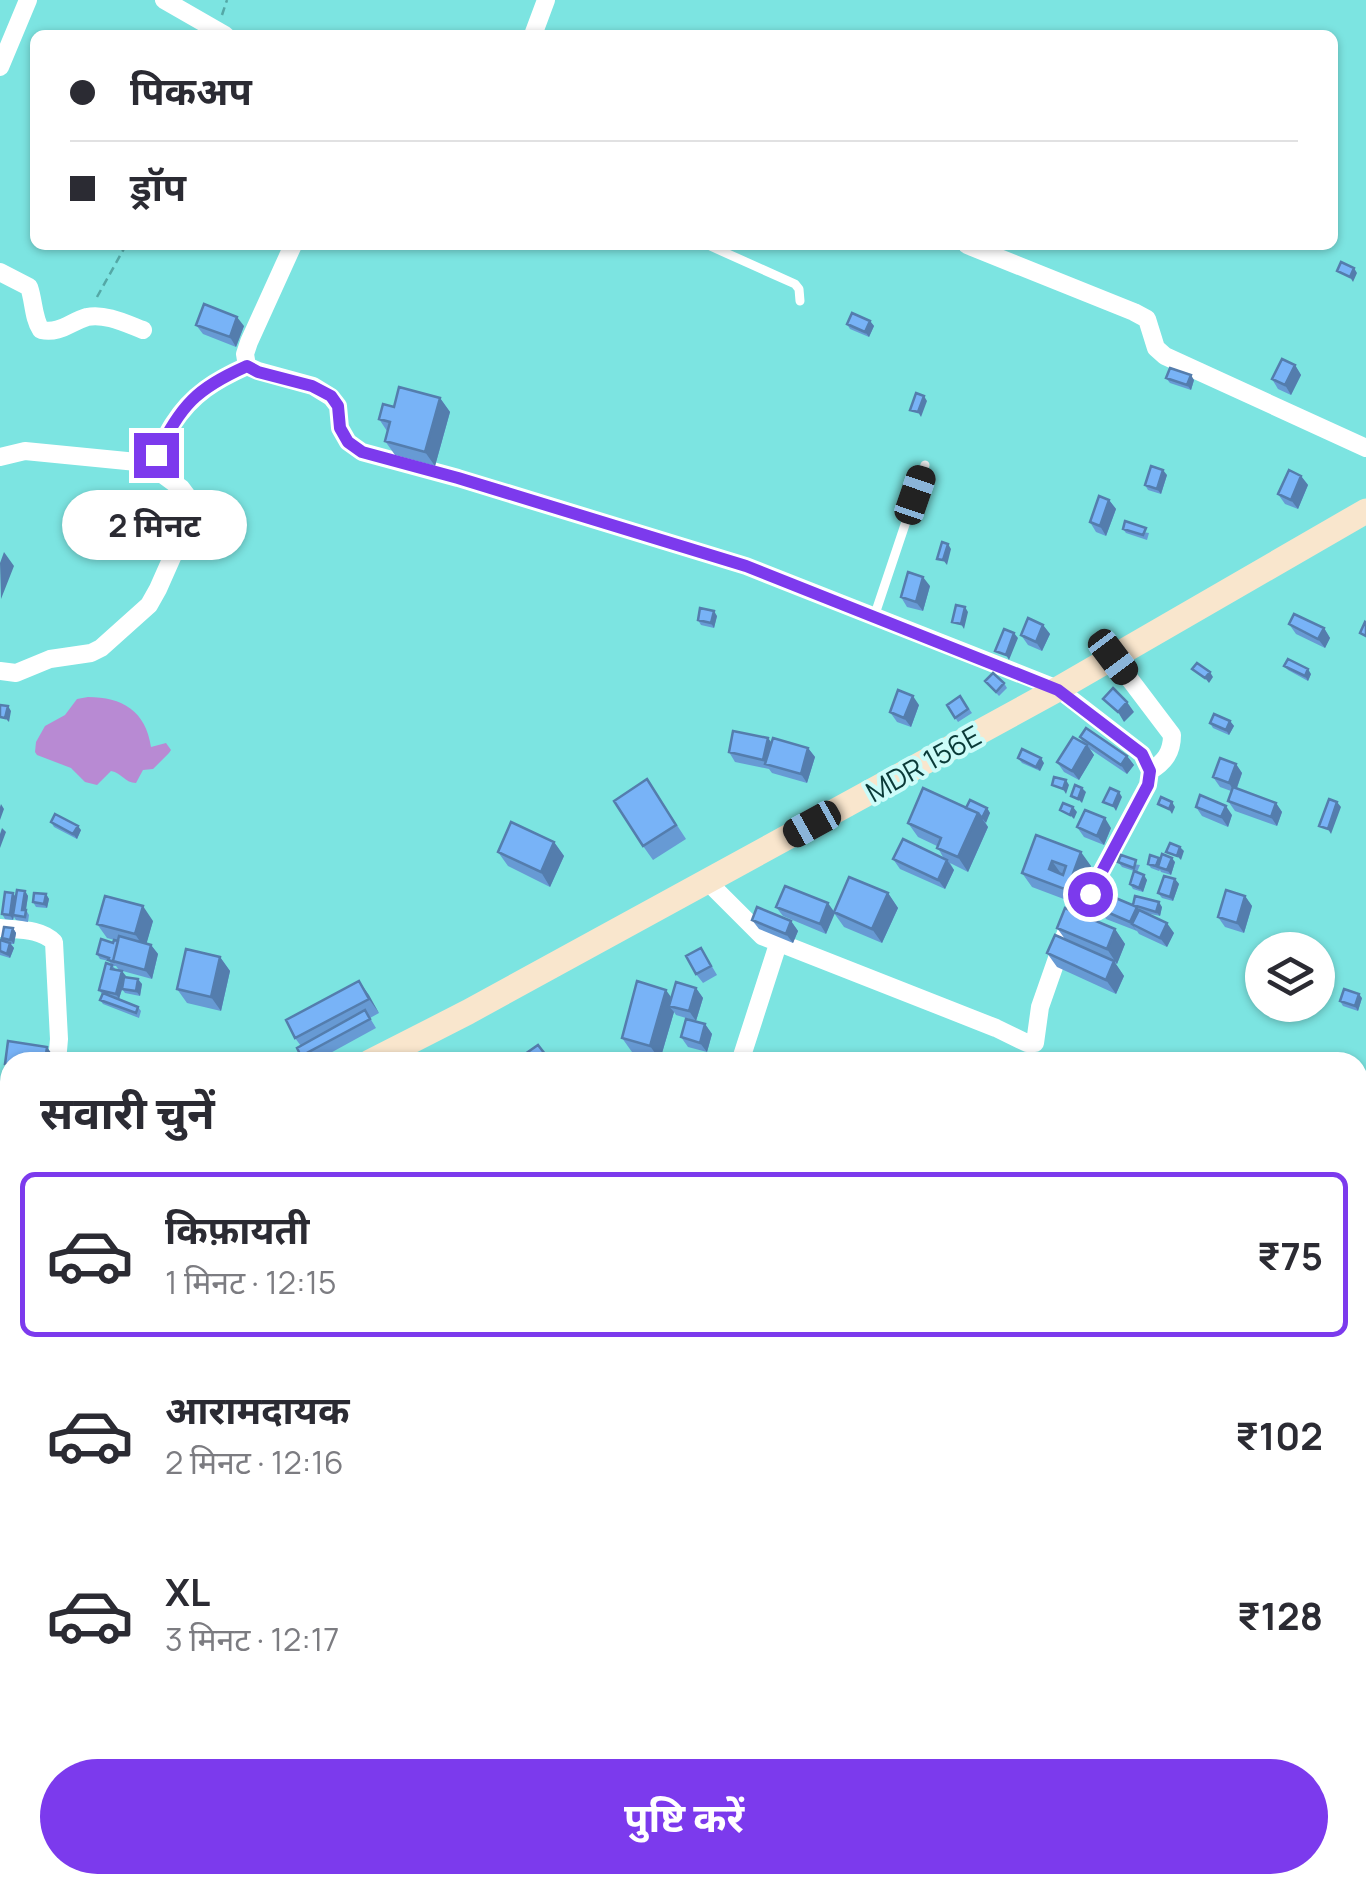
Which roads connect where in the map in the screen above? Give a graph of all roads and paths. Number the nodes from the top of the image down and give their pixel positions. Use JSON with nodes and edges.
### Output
{"nodes":[{"id":1,"x":28,"y":0,"type":"edge"},
{"id":2,"x":164,"y":0,"type":"edge"},
{"id":3,"x":546,"y":0,"type":"edge"},
{"id":4,"x":215,"y":30,"type":"edge"},
{"id":5,"x":535,"y":30,"type":"edge"},
{"id":6,"x":0,"y":67,"type":"edge"},
{"id":7,"x":123,"y":250,"type":"edge"},
{"id":8,"x":291,"y":250,"type":"edge"},
{"id":9,"x":719,"y":250,"type":"edge"},
{"id":10,"x":979,"y":250,"type":"edge"},
{"id":11,"x":0,"y":272,"type":"edge"},
{"id":12,"x":800,"y":302,"type":"dead end"},
{"id":13,"x":88,"y":317,"type":"junction"},
{"id":14,"x":143,"y":330,"type":"dead end"},
{"id":15,"x":247,"y":366,"type":"junction"},
{"id":16,"x":1366,"y":448,"type":"edge"},
{"id":17,"x":0,"y":457,"type":"edge"},
{"id":18,"x":147,"y":463,"type":"junction"},
{"id":19,"x":925,"y":465,"type":"dead end"},
{"id":20,"x":1366,"y":512,"type":"edge"},
{"id":21,"x":874,"y":616,"type":"junction"},
{"id":22,"x":1113,"y":657,"type":"junction"},
{"id":23,"x":0,"y":671,"type":"edge"},
{"id":24,"x":1058,"y":690,"type":"junction"},
{"id":25,"x":1150,"y":771,"type":"junction"},
{"id":26,"x":707,"y":881,"type":"junction"},
{"id":27,"x":0,"y":928,"type":"edge"},
{"id":28,"x":779,"y":942,"type":"junction"},
{"id":29,"x":1035,"y":1044,"type":"junction"},
{"id":30,"x":58,"y":1052,"type":"edge"},
{"id":31,"x":390,"y":1052,"type":"edge"},
{"id":32,"x":743,"y":1052,"type":"edge"},
{"id":33,"x":1039,"y":1052,"type":"edge"}],
"edges":[{"from":1,"to":6,"type":"street"},
{"from":2,"to":4,"type":"street"},
{"from":3,"to":5,"type":"street"},
{"from":7,"to":13,"type":"path"},
{"from":8,"to":15,"type":"street"},
{"from":9,"to":12,"type":"lane"},
{"from":10,"to":16,"type":"street"},
{"from":11,"to":13,"type":"street"},
{"from":13,"to":14,"type":"street"},
{"from":15,"to":18,"type":"street"},
{"from":15,"to":21,"type":"street"},
{"from":17,"to":18,"type":"street"},
{"from":18,"to":23,"type":"street"},
{"from":19,"to":21,"type":"lane"},
{"from":20,"to":22,"type":"main road","name":"MDR 156E"},
{"from":21,"to":24,"type":"street"},
{"from":22,"to":24,"type":"main road","name":"MDR 156E"},
{"from":22,"to":25,"type":"street"},
{"from":24,"to":25,"type":"street"},
{"from":24,"to":26,"type":"main road","name":"MDR 156E"},
{"from":25,"to":29,"type":"street"},
{"from":26,"to":28,"type":"street"},
{"from":26,"to":31,"type":"main road","name":"MDR 156E"},
{"from":27,"to":30,"type":"street"},
{"from":28,"to":29,"type":"street"},
{"from":28,"to":32,"type":"street"},
{"from":29,"to":33,"type":"street"}]}
